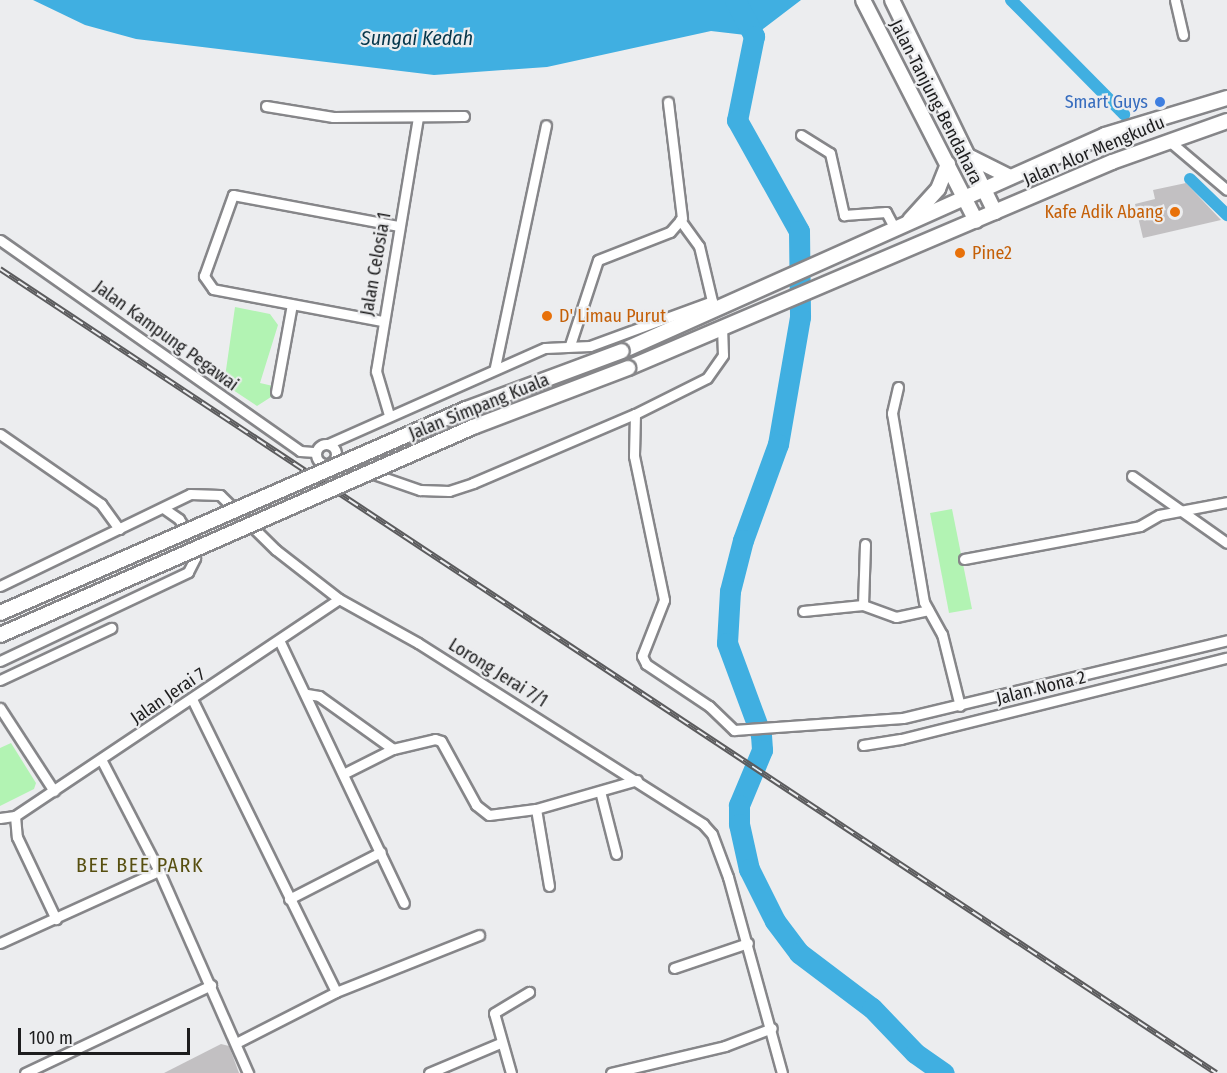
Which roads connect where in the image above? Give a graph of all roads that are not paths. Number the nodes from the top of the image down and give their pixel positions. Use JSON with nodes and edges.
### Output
{"nodes":[{"id":1,"x":863,"y":0,"type":"edge"},
{"id":2,"x":892,"y":0,"type":"edge"},
{"id":3,"x":1175,"y":0,"type":"edge"},
{"id":4,"x":1183,"y":35,"type":"dead end"},
{"id":5,"x":1227,"y":98,"type":"edge"},
{"id":6,"x":668,"y":102,"type":"dead end"},
{"id":7,"x":266,"y":106,"type":"dead end"},
{"id":8,"x":464,"y":116,"type":"dead end"},
{"id":9,"x":418,"y":118,"type":"junction"},
{"id":10,"x":1227,"y":121,"type":"edge"},
{"id":11,"x":546,"y":125,"type":"dead end"},
{"id":12,"x":801,"y":135,"type":"dead end"},
{"id":13,"x":1168,"y":140,"type":"junction"},
{"id":14,"x":966,"y":155,"type":"junction"},
{"id":15,"x":948,"y":164,"type":"junction"},
{"id":16,"x":1010,"y":177,"type":"junction"},
{"id":17,"x":983,"y":189,"type":"junction"},
{"id":18,"x":1227,"y":190,"type":"edge"},
{"id":19,"x":964,"y":198,"type":"junction"},
{"id":20,"x":995,"y":212,"type":"junction"},
{"id":21,"x":680,"y":220,"type":"junction"},
{"id":22,"x":976,"y":221,"type":"junction"},
{"id":23,"x":399,"y":226,"type":"junction"},
{"id":24,"x":901,"y":226,"type":"junction"},
{"id":25,"x":0,"y":240,"type":"edge"},
{"id":26,"x":292,"y":304,"type":"junction"},
{"id":27,"x":716,"y":304,"type":"junction"},
{"id":28,"x":382,"y":321,"type":"junction"},
{"id":29,"x":722,"y":327,"type":"junction"},
{"id":30,"x":570,"y":345,"type":"junction"},
{"id":31,"x":495,"y":367,"type":"junction"},
{"id":32,"x":898,"y":387,"type":"dead end"},
{"id":33,"x":276,"y":392,"type":"dead end"},
{"id":34,"x":635,"y":414,"type":"junction"},
{"id":35,"x":389,"y":416,"type":"junction"},
{"id":36,"x":0,"y":434,"type":"edge"},
{"id":37,"x":328,"y":444,"type":"junction"},
{"id":38,"x":316,"y":452,"type":"junction"},
{"id":39,"x":334,"y":459,"type":"junction"},
{"id":40,"x":1132,"y":476,"type":"dead end"},
{"id":41,"x":1227,"y":502,"type":"edge"},
{"id":42,"x":163,"y":508,"type":"junction"},
{"id":43,"x":1181,"y":510,"type":"junction"},
{"id":44,"x":119,"y":528,"type":"junction"},
{"id":45,"x":1227,"y":543,"type":"edge"},
{"id":46,"x":865,"y":544,"type":"dead end"},
{"id":47,"x":964,"y":559,"type":"dead end"},
{"id":48,"x":0,"y":586,"type":"edge"},
{"id":49,"x":339,"y":599,"type":"junction"},
{"id":50,"x":862,"y":605,"type":"junction"},
{"id":51,"x":928,"y":610,"type":"junction"},
{"id":52,"x":803,"y":611,"type":"dead end"},
{"id":53,"x":0,"y":614,"type":"edge"},
{"id":54,"x":111,"y":627,"type":"dead end"},
{"id":55,"x":0,"y":635,"type":"edge"},
{"id":56,"x":279,"y":640,"type":"junction"},
{"id":57,"x":1227,"y":640,"type":"edge"},
{"id":58,"x":1227,"y":658,"type":"edge"},
{"id":59,"x":0,"y":661,"type":"edge"},
{"id":60,"x":0,"y":680,"type":"edge"},
{"id":61,"x":307,"y":694,"type":"junction"},
{"id":62,"x":192,"y":699,"type":"junction"},
{"id":63,"x":960,"y":706,"type":"junction"},
{"id":64,"x":0,"y":708,"type":"edge"},
{"id":65,"x":863,"y":745,"type":"dead end"},
{"id":66,"x":393,"y":749,"type":"junction"},
{"id":67,"x":102,"y":761,"type":"junction"},
{"id":68,"x":345,"y":773,"type":"junction"},
{"id":69,"x":637,"y":780,"type":"junction"},
{"id":70,"x":54,"y":791,"type":"junction"},
{"id":71,"x":600,"y":791,"type":"junction"},
{"id":72,"x":537,"y":809,"type":"junction"},
{"id":73,"x":15,"y":816,"type":"junction"},
{"id":74,"x":0,"y":818,"type":"edge"},
{"id":75,"x":381,"y":852,"type":"junction"},
{"id":76,"x":616,"y":854,"type":"dead end"},
{"id":77,"x":159,"y":871,"type":"junction"},
{"id":78,"x":549,"y":886,"type":"dead end"},
{"id":79,"x":289,"y":899,"type":"junction"},
{"id":80,"x":404,"y":903,"type":"dead end"},
{"id":81,"x":56,"y":919,"type":"junction"},
{"id":82,"x":479,"y":935,"type":"dead end"},
{"id":83,"x":0,"y":943,"type":"edge"},
{"id":84,"x":748,"y":943,"type":"junction"},
{"id":85,"x":674,"y":968,"type":"dead end"},
{"id":86,"x":211,"y":985,"type":"junction"},
{"id":87,"x":336,"y":992,"type":"junction"},
{"id":88,"x":529,"y":992,"type":"dead end"},
{"id":89,"x":772,"y":1028,"type":"junction"},
{"id":90,"x":238,"y":1042,"type":"junction"},
{"id":91,"x":500,"y":1043,"type":"junction"},
{"id":92,"x":616,"y":1072,"type":"edge"},
{"id":93,"x":25,"y":1073,"type":"edge"},
{"id":94,"x":248,"y":1073,"type":"edge"},
{"id":95,"x":429,"y":1073,"type":"edge"},
{"id":96,"x":511,"y":1073,"type":"edge"},
{"id":97,"x":782,"y":1073,"type":"edge"}],
"edges":[{"from":1,"to":15,"type":"main road","name":"Jalan Tanjung Bendahara"},
{"from":2,"to":14,"type":"main road","name":"Jalan Tanjung Bendahara"},
{"from":3,"to":4,"type":"street"},
{"from":5,"to":16,"type":"main road","name":"Jalan Alor Mengkudu"},
{"from":6,"to":21,"type":"street"},
{"from":7,"to":9,"type":"street"},
{"from":8,"to":9,"type":"street"},
{"from":9,"to":23,"type":"street","name":"Jalan Celosia 1"},
{"from":10,"to":13,"type":"main road","name":"Jalan Alor Mengkudu"},
{"from":11,"to":31,"type":"street"},
{"from":12,"to":24,"type":"street"},
{"from":13,"to":18,"type":"street"},
{"from":13,"to":20,"type":"main road","name":"Jalan Alor Mengkudu"},
{"from":14,"to":16,"type":"main road"},
{"from":14,"to":17,"type":"main road","name":"Jalan Tanjung Bendahara"},
{"from":15,"to":19,"type":"main road","name":"Jalan Tanjung Bendahara"},
{"from":15,"to":24,"type":"main road"},
{"from":16,"to":17,"type":"main road","name":"Jalan Alor Mengkudu"},
{"from":17,"to":19,"type":"main road","name":"Jalan Alor Mengkudu"},
{"from":17,"to":20,"type":"main road","name":"Jalan Tanjung Bendahara"},
{"from":19,"to":22,"type":"main road","name":"Jalan Tanjung Bendahara"},
{"from":19,"to":24,"type":"main road","name":"Jalan Simpang Kuala"},
{"from":20,"to":22,"type":"main road","name":"Jalan Alor Mengkudu"},
{"from":21,"to":27,"type":"street"},
{"from":21,"to":30,"type":"street"},
{"from":22,"to":29,"type":"main road","name":"Jalan Simpang Kuala"},
{"from":23,"to":26,"type":"street"},
{"from":23,"to":28,"type":"street","name":"Jalan Celosia 1"},
{"from":24,"to":27,"type":"main road","name":"Jalan Simpang Kuala"},
{"from":25,"to":38,"type":"street","name":"Jalan Kampung Pegawai"},
{"from":26,"to":28,"type":"street"},
{"from":26,"to":33,"type":"street"},
{"from":27,"to":30,"type":"street"},
{"from":27,"to":53,"type":"main road","name":"Jalan Simpang Kuala","bridge":true},
{"from":28,"to":35,"type":"street","name":"Jalan Celosia 1"},
{"from":29,"to":34,"type":"street"},
{"from":29,"to":55,"type":"main road","name":"Jalan Simpang Kuala","bridge":true},
{"from":30,"to":31,"type":"street"},
{"from":31,"to":35,"type":"street"},
{"from":32,"to":51,"type":"street"},
{"from":34,"to":39,"type":"street"},
{"from":34,"to":63,"type":"street"},
{"from":35,"to":37,"type":"street"},
{"from":36,"to":44,"type":"street"},
{"from":37,"to":38,"type":"street"},
{"from":37,"to":39,"type":"street"},
{"from":38,"to":39,"type":"street","name":"Jalan Kampung Pegawai"},
{"from":40,"to":43,"type":"street"},
{"from":41,"to":43,"type":"street"},
{"from":42,"to":44,"type":"street","name":"Lorong Jerai 7/1"},
{"from":42,"to":49,"type":"street","name":"Lorong Jerai 7/1"},
{"from":42,"to":59,"type":"street"},
{"from":43,"to":45,"type":"street"},
{"from":43,"to":47,"type":"street"},
{"from":44,"to":48,"type":"street","name":"Lorong Jerai 7/1"},
{"from":46,"to":50,"type":"street"},
{"from":49,"to":56,"type":"street","name":"Jalan Jerai 7"},
{"from":49,"to":69,"type":"street","name":"Lorong Jerai 7/1"},
{"from":50,"to":51,"type":"street"},
{"from":50,"to":52,"type":"street"},
{"from":51,"to":63,"type":"street"},
{"from":54,"to":60,"type":"street"},
{"from":56,"to":61,"type":"street"},
{"from":56,"to":62,"type":"street","name":"Jalan Jerai 7"},
{"from":57,"to":63,"type":"street"},
{"from":58,"to":65,"type":"street","name":"Jalan Nona 2"},
{"from":61,"to":66,"type":"street"},
{"from":61,"to":68,"type":"street"},
{"from":62,"to":67,"type":"street","name":"Jalan Jerai 7"},
{"from":62,"to":79,"type":"street"},
{"from":64,"to":70,"type":"street"},
{"from":66,"to":68,"type":"street"},
{"from":66,"to":72,"type":"street"},
{"from":67,"to":70,"type":"street","name":"Jalan Jerai 7"},
{"from":67,"to":77,"type":"street"},
{"from":68,"to":75,"type":"street"},
{"from":69,"to":71,"type":"street"},
{"from":69,"to":84,"type":"street","name":"Lorong Jerai 7/1"},
{"from":70,"to":73,"type":"street","name":"Jalan Jerai 7"},
{"from":71,"to":72,"type":"street"},
{"from":71,"to":76,"type":"street"},
{"from":72,"to":78,"type":"street"},
{"from":73,"to":74,"type":"street"},
{"from":73,"to":81,"type":"street"},
{"from":75,"to":79,"type":"street"},
{"from":75,"to":80,"type":"street"},
{"from":77,"to":81,"type":"street"},
{"from":77,"to":86,"type":"street"},
{"from":79,"to":87,"type":"street"},
{"from":81,"to":83,"type":"street"},
{"from":82,"to":87,"type":"street"},
{"from":84,"to":85,"type":"street"},
{"from":84,"to":89,"type":"street","name":"Lorong Jerai 7/1"},
{"from":86,"to":90,"type":"street"},
{"from":86,"to":93,"type":"street"},
{"from":87,"to":90,"type":"street"},
{"from":88,"to":91,"type":"street"},
{"from":89,"to":92,"type":"street"},
{"from":89,"to":97,"type":"street","name":"Lorong Jerai 7/1"},
{"from":90,"to":94,"type":"street"},
{"from":91,"to":95,"type":"street"},
{"from":91,"to":96,"type":"street"}]}
